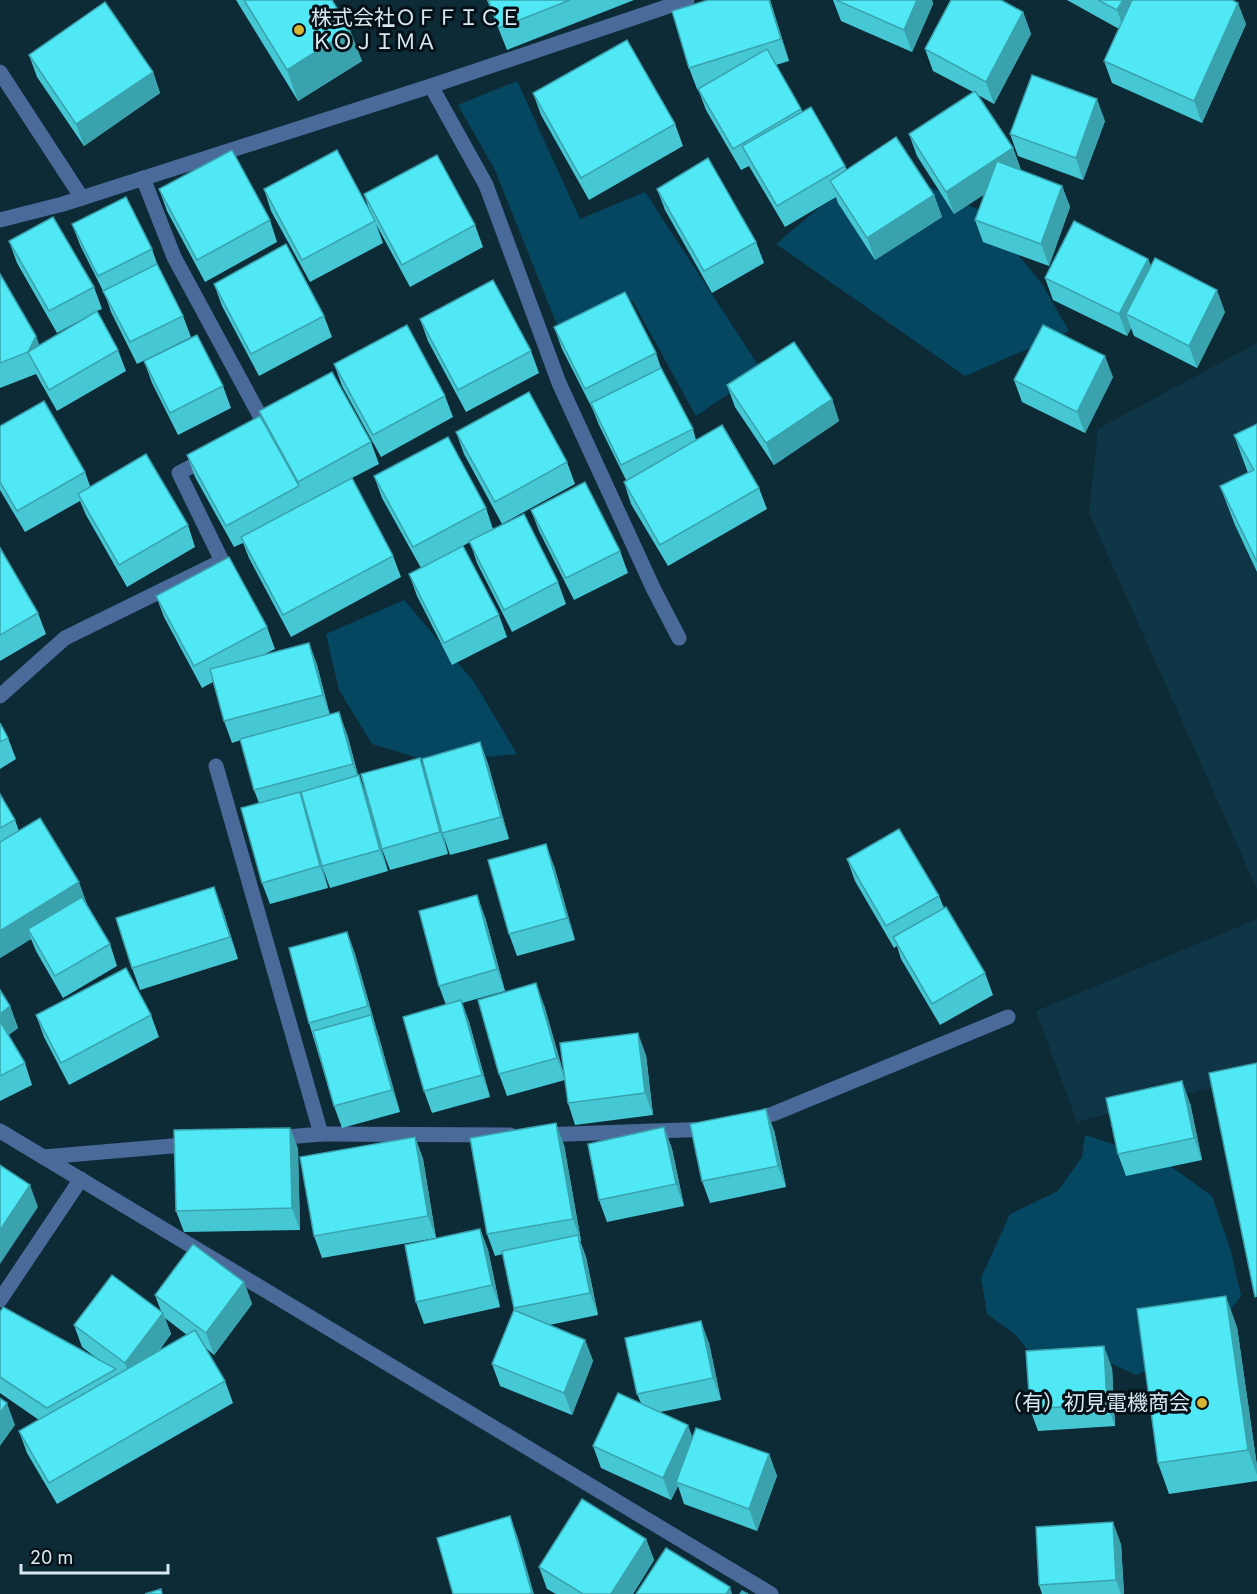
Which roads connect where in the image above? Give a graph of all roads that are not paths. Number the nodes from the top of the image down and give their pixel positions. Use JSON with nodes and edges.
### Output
{"nodes":[{"id":1,"x":687,"y":0,"type":"edge"},
{"id":2,"x":661,"y":3,"type":"edge"},
{"id":3,"x":0,"y":72,"type":"edge"},
{"id":4,"x":431,"y":86,"type":"junction"},
{"id":5,"x":143,"y":178,"type":"junction"},
{"id":6,"x":82,"y":198,"type":"junction"},
{"id":7,"x":0,"y":220,"type":"edge"},
{"id":8,"x":247,"y":437,"type":"edge"},
{"id":9,"x":227,"y":447,"type":"edge"},
{"id":10,"x":680,"y":638,"type":"dead end"},
{"id":11,"x":0,"y":696,"type":"edge"},
{"id":12,"x":216,"y":766,"type":"dead end"},
{"id":13,"x":1008,"y":1017,"type":"dead end"},
{"id":14,"x":0,"y":1131,"type":"edge"},
{"id":15,"x":321,"y":1134,"type":"junction"},
{"id":16,"x":264,"y":1139,"type":"edge"},
{"id":17,"x":206,"y":1143,"type":"edge"},
{"id":18,"x":44,"y":1157,"type":"junction"},
{"id":19,"x":81,"y":1179,"type":"junction"},
{"id":20,"x":0,"y":1300,"type":"edge"},
{"id":21,"x":771,"y":1594,"type":"edge"}],
"edges":[{"from":1,"to":2,"type":"street"},
{"from":2,"to":4,"type":"street"},
{"from":3,"to":6,"type":"street"},
{"from":4,"to":5,"type":"street"},
{"from":4,"to":10,"type":"street"},
{"from":5,"to":6,"type":"street"},
{"from":5,"to":8,"type":"street"},
{"from":6,"to":7,"type":"street"},
{"from":9,"to":11,"type":"street"},
{"from":12,"to":15,"type":"street"},
{"from":13,"to":15,"type":"street"},
{"from":14,"to":18,"type":"street"},
{"from":15,"to":16,"type":"street"},
{"from":17,"to":18,"type":"street"},
{"from":18,"to":19,"type":"street"},
{"from":19,"to":20,"type":"street"},
{"from":19,"to":21,"type":"street"}]}
